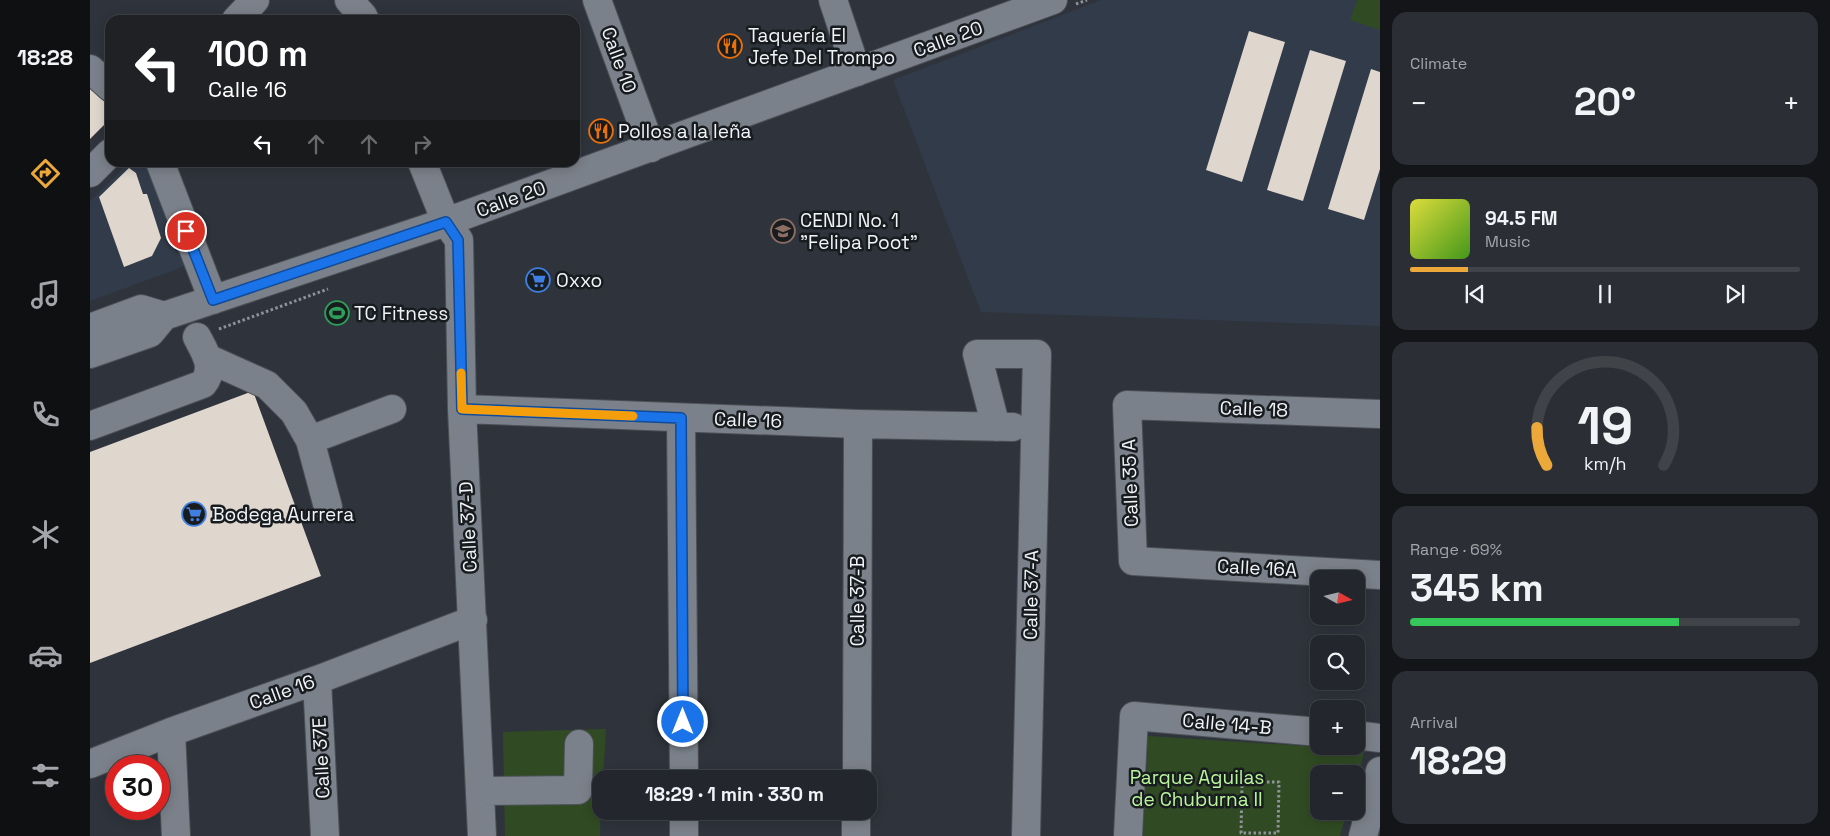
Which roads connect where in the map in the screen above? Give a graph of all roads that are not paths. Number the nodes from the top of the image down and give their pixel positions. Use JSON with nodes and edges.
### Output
{"nodes":[{"id":1,"x":255,"y":0,"type":"edge"},
{"id":2,"x":349,"y":0,"type":"edge"},
{"id":3,"x":597,"y":0,"type":"edge"},
{"id":4,"x":833,"y":0,"type":"edge"},
{"id":5,"x":1053,"y":0,"type":"edge"},
{"id":6,"x":241,"y":15,"type":"edge"},
{"id":7,"x":363,"y":15,"type":"edge"},
{"id":8,"x":90,"y":69,"type":"edge"},
{"id":9,"x":858,"y":72,"type":"junction"},
{"id":10,"x":105,"y":83,"type":"edge"},
{"id":11,"x":651,"y":148,"type":"junction"},
{"id":12,"x":105,"y":158,"type":"edge"},
{"id":13,"x":162,"y":167,"type":"edge"},
{"id":14,"x":424,"y":167,"type":"edge"},
{"id":15,"x":90,"y":173,"type":"edge"},
{"id":16,"x":446,"y":222,"type":"junction"},
{"id":17,"x":213,"y":300,"type":"junction"},
{"id":18,"x":164,"y":316,"type":"junction"},
{"id":19,"x":90,"y":328,"type":"edge"},
{"id":20,"x":90,"y":354,"type":"edge"},
{"id":21,"x":1127,"y":404,"type":"joint"},
{"id":22,"x":392,"y":409,"type":"dead end"},
{"id":23,"x":462,"y":409,"type":"junction"},
{"id":24,"x":1380,"y":414,"type":"edge"},
{"id":25,"x":681,"y":418,"type":"junction"},
{"id":26,"x":858,"y":424,"type":"junction"},
{"id":27,"x":90,"y":426,"type":"edge"},
{"id":28,"x":996,"y":427,"type":"junction"},
{"id":29,"x":1034,"y":428,"type":"junction"},
{"id":30,"x":310,"y":440,"type":"junction"},
{"id":31,"x":328,"y":507,"type":"dead end"},
{"id":32,"x":1133,"y":561,"type":"joint"},
{"id":33,"x":1380,"y":575,"type":"edge"},
{"id":34,"x":473,"y":620,"type":"junction"},
{"id":35,"x":318,"y":680,"type":"junction"},
{"id":36,"x":1310,"y":731,"type":"edge"},
{"id":37,"x":171,"y":732,"type":"junction"},
{"id":38,"x":1365,"y":736,"type":"edge"},
{"id":39,"x":1380,"y":738,"type":"edge"},
{"id":40,"x":578,"y":744,"type":"dead end"},
{"id":41,"x":90,"y":764,"type":"edge"},
{"id":42,"x":684,"y":770,"type":"edge"},
{"id":43,"x":857,"y":770,"type":"edge"},
{"id":44,"x":1380,"y":771,"type":"edge"},
{"id":45,"x":480,"y":791,"type":"junction"},
{"id":46,"x":684,"y":820,"type":"edge"},
{"id":47,"x":856,"y":820,"type":"edge"},
{"id":48,"x":176,"y":836,"type":"edge"},
{"id":49,"x":325,"y":836,"type":"edge"},
{"id":50,"x":482,"y":836,"type":"edge"},
{"id":51,"x":684,"y":836,"type":"edge"},
{"id":52,"x":856,"y":836,"type":"edge"},
{"id":53,"x":1026,"y":836,"type":"edge"},
{"id":54,"x":1128,"y":836,"type":"edge"},
{"id":55,"x":1363,"y":836,"type":"edge"}],
"edges":[{"from":1,"to":6,"type":"street"},
{"from":2,"to":7,"type":"street"},
{"from":3,"to":11,"type":"street","name":"Calle 10"},
{"from":4,"to":9,"type":"street"},
{"from":5,"to":9,"type":"street","name":"Calle 20"},
{"from":8,"to":10,"type":"street"},
{"from":9,"to":11,"type":"street","name":"Calle 20"},
{"from":11,"to":16,"type":"street","name":"Calle 20"},
{"from":12,"to":15,"type":"street"},
{"from":13,"to":17,"type":"street"},
{"from":14,"to":16,"type":"street","name":"Calle 37-D"},
{"from":16,"to":17,"type":"street","name":"Calle 20"},
{"from":16,"to":23,"type":"street","name":"Calle 37-D"},
{"from":17,"to":18,"type":"street","name":"Calle 20"},
{"from":18,"to":19,"type":"street"},
{"from":18,"to":20,"type":"street","name":"Calle 20"},
{"from":21,"to":24,"type":"street","name":"Calle 18"},
{"from":21,"to":32,"type":"street","name":"Calle 35 A"},
{"from":22,"to":30,"type":"street"},
{"from":23,"to":25,"type":"street","name":"Calle 16"},
{"from":23,"to":34,"type":"street","name":"Calle 37-D"},
{"from":25,"to":26,"type":"street","name":"Calle 16"},
{"from":25,"to":42,"type":"street"},
{"from":26,"to":28,"type":"street","name":"Calle 16"},
{"from":26,"to":43,"type":"street","name":"Calle 37-B"},
{"from":27,"to":30,"type":"street"},
{"from":28,"to":29,"type":"street","name":"Calle 16"},
{"from":28,"to":29,"type":"street","name":"Calle 37-A"},
{"from":29,"to":53,"type":"street","name":"Calle 37-A"},
{"from":30,"to":31,"type":"street"},
{"from":32,"to":33,"type":"street","name":"Calle 16A"},
{"from":34,"to":35,"type":"street","name":"Calle 16"},
{"from":34,"to":45,"type":"street","name":"Calle 37-D"},
{"from":35,"to":37,"type":"street","name":"Calle 16"},
{"from":35,"to":49,"type":"street","name":"Calle 37E"},
{"from":36,"to":54,"type":"street","name":"Calle 14-B"},
{"from":37,"to":41,"type":"street","name":"Calle 16"},
{"from":37,"to":48,"type":"street"},
{"from":38,"to":39,"type":"street"},
{"from":40,"to":45,"type":"street"},
{"from":44,"to":55,"type":"street"},
{"from":45,"to":50,"type":"street","name":"Calle 37-D"},
{"from":46,"to":51,"type":"street"},
{"from":47,"to":52,"type":"street"}]}
